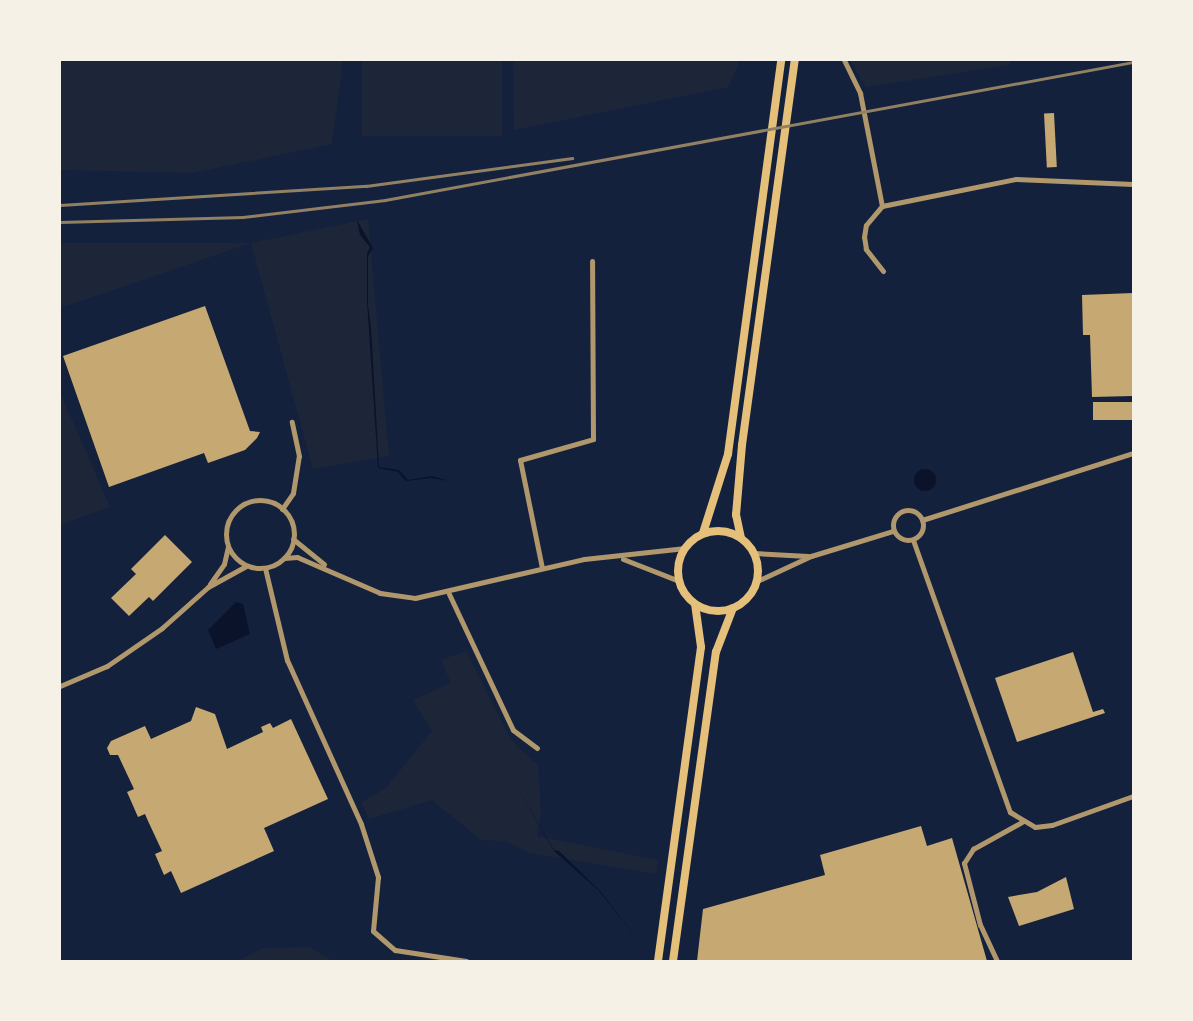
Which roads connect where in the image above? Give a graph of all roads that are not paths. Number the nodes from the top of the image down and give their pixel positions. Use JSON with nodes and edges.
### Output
{"nodes":[{"id":1,"x":781,"y":60,"type":"edge"},
{"id":2,"x":795,"y":60,"type":"edge"},
{"id":3,"x":844,"y":60,"type":"edge"},
{"id":4,"x":1133,"y":184,"type":"edge"},
{"id":5,"x":882,"y":206,"type":"junction"},
{"id":6,"x":592,"y":261,"type":"dead end"},
{"id":7,"x":883,"y":271,"type":"dead end"},
{"id":8,"x":292,"y":422,"type":"dead end"},
{"id":9,"x":1133,"y":453,"type":"edge"},
{"id":10,"x":282,"y":509,"type":"junction"},
{"id":11,"x":922,"y":520,"type":"junction"},
{"id":12,"x":894,"y":531,"type":"junction"},
{"id":13,"x":703,"y":533,"type":"junction"},
{"id":14,"x":741,"y":538,"type":"junction"},
{"id":15,"x":293,"y":539,"type":"junction"},
{"id":16,"x":914,"y":540,"type":"junction"},
{"id":17,"x":228,"y":547,"type":"junction"},
{"id":18,"x":685,"y":548,"type":"junction"},
{"id":19,"x":754,"y":553,"type":"junction"},
{"id":20,"x":811,"y":556,"type":"junction"},
{"id":21,"x":284,"y":558,"type":"junction"},
{"id":22,"x":620,"y":558,"type":"junction"},
{"id":23,"x":246,"y":566,"type":"junction"},
{"id":24,"x":326,"y":566,"type":"junction"},
{"id":25,"x":265,"y":568,"type":"junction"},
{"id":26,"x":542,"y":568,"type":"junction"},
{"id":27,"x":679,"y":581,"type":"junction"},
{"id":28,"x":757,"y":581,"type":"junction"},
{"id":29,"x":208,"y":587,"type":"junction"},
{"id":30,"x":449,"y":594,"type":"junction"},
{"id":31,"x":695,"y":604,"type":"junction"},
{"id":32,"x":733,"y":608,"type":"junction"},
{"id":33,"x":60,"y":686,"type":"edge"},
{"id":34,"x":538,"y":748,"type":"dead end"},
{"id":35,"x":1133,"y":796,"type":"edge"},
{"id":36,"x":1022,"y":822,"type":"junction"},
{"id":37,"x":466,"y":961,"type":"edge"},
{"id":38,"x":658,"y":961,"type":"edge"},
{"id":39,"x":673,"y":961,"type":"edge"},
{"id":40,"x":997,"y":961,"type":"edge"}],
"edges":[{"from":1,"to":13,"type":"main road"},
{"from":2,"to":14,"type":"main road"},
{"from":3,"to":5,"type":"street"},
{"from":4,"to":5,"type":"street"},
{"from":5,"to":7,"type":"street"},
{"from":6,"to":26,"type":"street"},
{"from":8,"to":10,"type":"street"},
{"from":9,"to":11,"type":"street"},
{"from":10,"to":15,"type":"street"},
{"from":10,"to":17,"type":"street"},
{"from":11,"to":12,"type":"street"},
{"from":11,"to":16,"type":"street"},
{"from":12,"to":16,"type":"street"},
{"from":12,"to":20,"type":"street"},
{"from":13,"to":14,"type":"main road"},
{"from":13,"to":18,"type":"main road"},
{"from":14,"to":19,"type":"main road"},
{"from":15,"to":21,"type":"street"},
{"from":15,"to":24,"type":"street"},
{"from":16,"to":36,"type":"street"},
{"from":17,"to":23,"type":"street"},
{"from":17,"to":29,"type":"street"},
{"from":18,"to":22,"type":"street"},
{"from":18,"to":27,"type":"main road"},
{"from":19,"to":20,"type":"street"},
{"from":19,"to":28,"type":"main road"},
{"from":20,"to":28,"type":"street"},
{"from":21,"to":24,"type":"street"},
{"from":21,"to":25,"type":"street"},
{"from":22,"to":26,"type":"street"},
{"from":22,"to":27,"type":"street"},
{"from":23,"to":25,"type":"street"},
{"from":23,"to":29,"type":"street"},
{"from":24,"to":30,"type":"street"},
{"from":25,"to":37,"type":"street"},
{"from":26,"to":30,"type":"street"},
{"from":27,"to":31,"type":"main road"},
{"from":28,"to":32,"type":"main road"},
{"from":29,"to":33,"type":"street"},
{"from":30,"to":34,"type":"street"},
{"from":31,"to":32,"type":"main road"},
{"from":31,"to":38,"type":"main road"},
{"from":32,"to":39,"type":"main road"},
{"from":35,"to":36,"type":"street"},
{"from":36,"to":40,"type":"street"}]}
